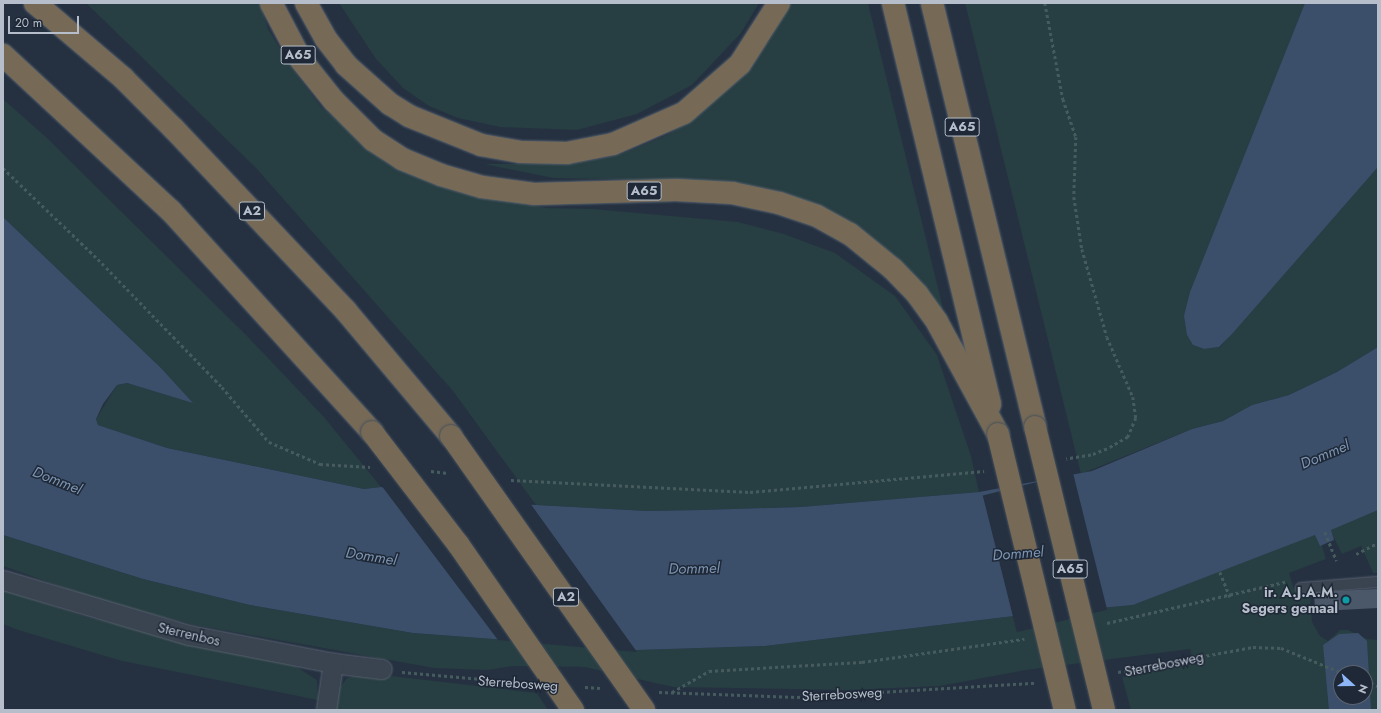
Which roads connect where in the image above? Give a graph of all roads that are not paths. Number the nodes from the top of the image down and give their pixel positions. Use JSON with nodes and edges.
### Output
{"nodes":[{"id":1,"x":35,"y":3,"type":"edge"},
{"id":2,"x":271,"y":3,"type":"edge"},
{"id":3,"x":306,"y":3,"type":"edge"},
{"id":4,"x":779,"y":3,"type":"edge"},
{"id":5,"x":892,"y":3,"type":"edge"},
{"id":6,"x":932,"y":3,"type":"edge"},
{"id":7,"x":3,"y":55,"type":"edge"},
{"id":8,"x":998,"y":434,"type":"junction"},
{"id":9,"x":3,"y":580,"type":"edge"},
{"id":10,"x":1378,"y":582,"type":"edge"},
{"id":11,"x":1301,"y":588,"type":"dead end"},
{"id":12,"x":333,"y":663,"type":"junction"},
{"id":13,"x":382,"y":669,"type":"road end"},
{"id":14,"x":326,"y":710,"type":"edge"},
{"id":15,"x":574,"y":710,"type":"edge"},
{"id":16,"x":644,"y":710,"type":"edge"},
{"id":17,"x":1065,"y":710,"type":"edge"},
{"id":18,"x":1104,"y":710,"type":"edge"}],
"edges":[{"from":1,"to":16,"type":"highway","number":"A2","bridge":true},
{"from":2,"to":8,"type":"highway","number":"A65"},
{"from":3,"to":4,"type":"highway","number":"A65"},
{"from":5,"to":8,"type":"highway","number":"A65"},
{"from":6,"to":18,"type":"highway","number":"A65","bridge":true},
{"from":7,"to":15,"type":"highway","bridge":true},
{"from":8,"to":17,"type":"highway","number":"A65","bridge":true},
{"from":9,"to":12,"type":"street","name":"Sterrenbos"},
{"from":10,"to":11,"type":"lane"},
{"from":12,"to":13,"type":"street"},
{"from":12,"to":14,"type":"street"}]}
